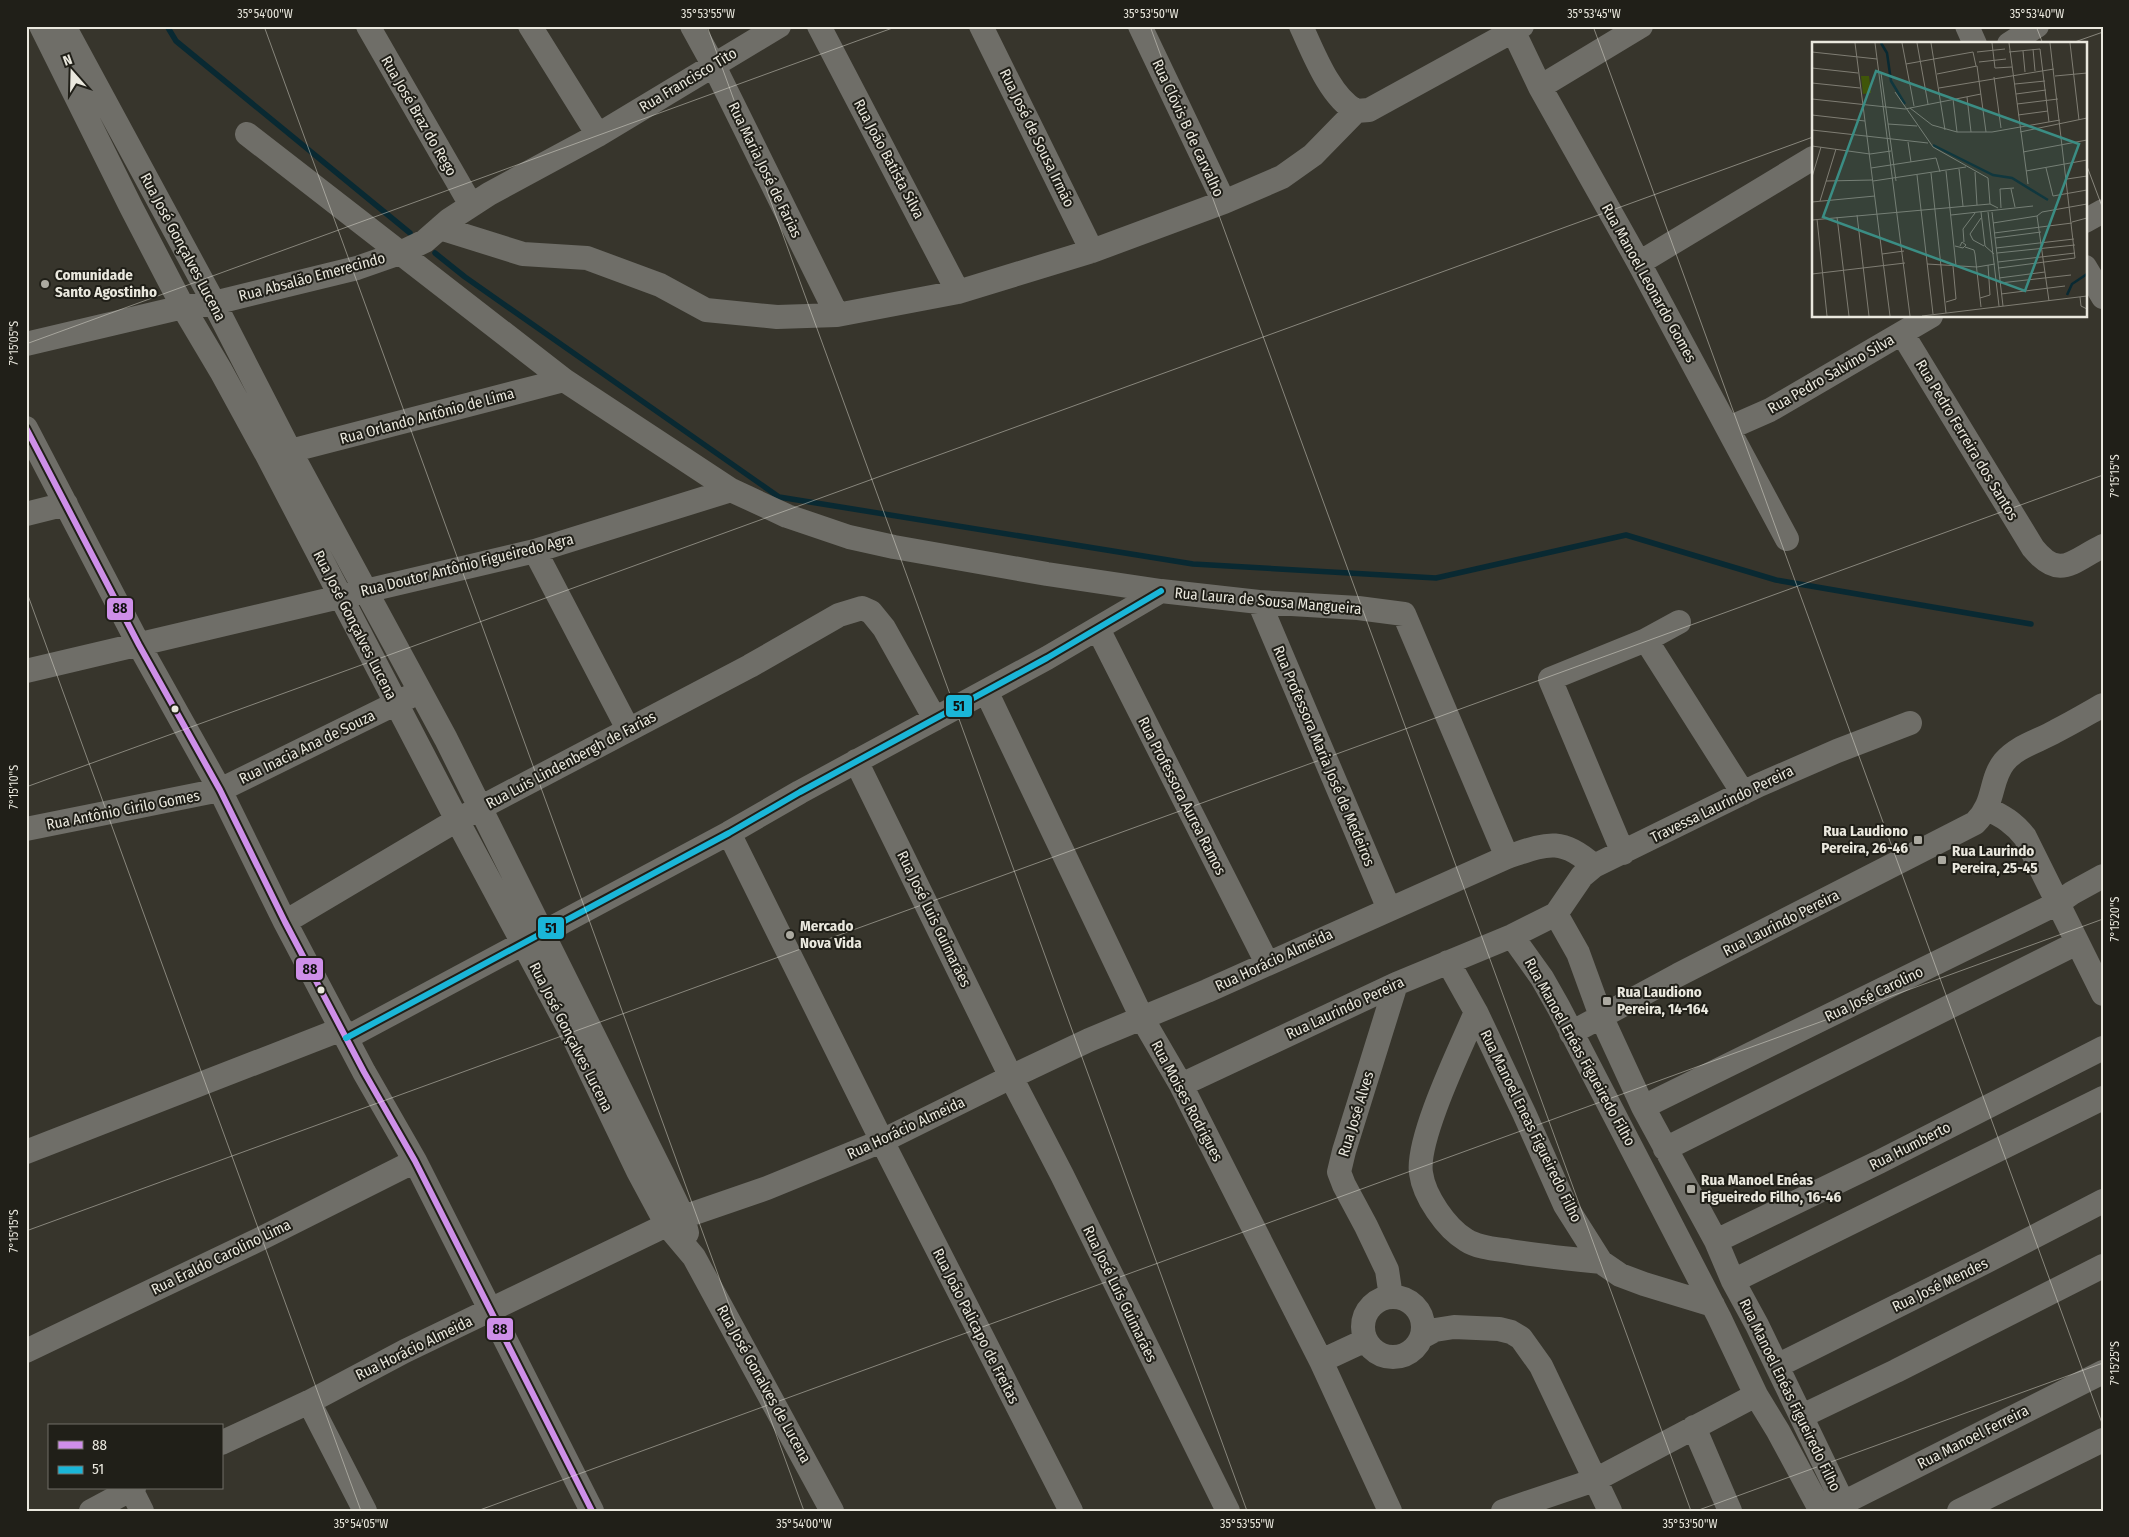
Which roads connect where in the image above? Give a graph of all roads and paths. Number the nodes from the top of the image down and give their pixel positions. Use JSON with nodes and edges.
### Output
{"nodes":[{"id":1,"x":40,"y":26,"type":"edge"},
{"id":2,"x":64,"y":26,"type":"edge"},
{"id":3,"x":368,"y":26,"type":"edge"},
{"id":4,"x":530,"y":26,"type":"edge"},
{"id":5,"x":692,"y":26,"type":"edge"},
{"id":6,"x":779,"y":26,"type":"edge"},
{"id":7,"x":819,"y":26,"type":"edge"},
{"id":8,"x":981,"y":26,"type":"edge"},
{"id":9,"x":1140,"y":26,"type":"edge"},
{"id":10,"x":1301,"y":26,"type":"edge"},
{"id":11,"x":1642,"y":26,"type":"edge"},
{"id":12,"x":1967,"y":26,"type":"edge"},
{"id":13,"x":2037,"y":26,"type":"edge"},
{"id":14,"x":1515,"y":28,"type":"edge"},
{"id":15,"x":1975,"y":42,"type":"edge"},
{"id":16,"x":2012,"y":42,"type":"edge"},
{"id":17,"x":714,"y":66,"type":"junction"},
{"id":18,"x":1540,"y":86,"type":"junction"},
{"id":19,"x":1356,"y":111,"type":"junction"},
{"id":20,"x":247,"y":134,"type":"dead end"},
{"id":21,"x":598,"y":135,"type":"junction"},
{"id":22,"x":1812,"y":159,"type":"edge"},
{"id":23,"x":1224,"y":202,"type":"junction"},
{"id":24,"x":472,"y":205,"type":"junction"},
{"id":25,"x":2103,"y":211,"type":"edge"},
{"id":26,"x":2086,"y":220,"type":"edge"},
{"id":27,"x":440,"y":228,"type":"junction"},
{"id":28,"x":1092,"y":251,"type":"junction"},
{"id":29,"x":400,"y":253,"type":"junction"},
{"id":30,"x":1639,"y":263,"type":"junction"},
{"id":31,"x":2086,"y":269,"type":"edge"},
{"id":32,"x":958,"y":292,"type":"junction"},
{"id":33,"x":2103,"y":298,"type":"edge"},
{"id":34,"x":214,"y":303,"type":"junction"},
{"id":35,"x":183,"y":306,"type":"junction"},
{"id":36,"x":837,"y":315,"type":"junction"},
{"id":37,"x":1928,"y":318,"type":"edge"},
{"id":38,"x":1902,"y":333,"type":"junction"},
{"id":39,"x":26,"y":344,"type":"edge"},
{"id":40,"x":564,"y":380,"type":"junction"},
{"id":41,"x":26,"y":428,"type":"edge"},
{"id":42,"x":1729,"y":428,"type":"junction"},
{"id":43,"x":290,"y":451,"type":"junction"},
{"id":44,"x":731,"y":490,"type":"junction"},
{"id":45,"x":66,"y":504,"type":"junction"},
{"id":46,"x":26,"y":514,"type":"edge"},
{"id":47,"x":1787,"y":540,"type":"dead end"},
{"id":48,"x":2103,"y":546,"type":"edge"},
{"id":49,"x":535,"y":551,"type":"junction"},
{"id":50,"x":366,"y":590,"type":"junction"},
{"id":51,"x":1161,"y":591,"type":"junction"},
{"id":52,"x":342,"y":597,"type":"junction"},
{"id":53,"x":1259,"y":602,"type":"junction"},
{"id":54,"x":1679,"y":622,"type":"dead end"},
{"id":55,"x":1098,"y":629,"type":"junction"},
{"id":56,"x":1646,"y":640,"type":"junction"},
{"id":57,"x":139,"y":645,"type":"junction"},
{"id":58,"x":26,"y":671,"type":"edge"},
{"id":59,"x":421,"y":690,"type":"junction"},
{"id":60,"x":986,"y":691,"type":"junction"},
{"id":61,"x":396,"y":704,"type":"junction"},
{"id":62,"x":2103,"y":705,"type":"edge"},
{"id":63,"x":935,"y":719,"type":"junction"},
{"id":64,"x":1910,"y":723,"type":"dead end"},
{"id":65,"x":628,"y":729,"type":"junction"},
{"id":66,"x":856,"y":761,"type":"junction"},
{"id":67,"x":220,"y":790,"type":"junction"},
{"id":68,"x":1743,"y":793,"type":"junction"},
{"id":69,"x":482,"y":808,"type":"junction"},
{"id":70,"x":1987,"y":809,"type":"junction"},
{"id":71,"x":457,"y":820,"type":"junction"},
{"id":72,"x":26,"y":829,"type":"edge"},
{"id":73,"x":728,"y":833,"type":"junction"},
{"id":74,"x":1623,"y":853,"type":"junction"},
{"id":75,"x":1507,"y":857,"type":"junction"},
{"id":76,"x":1594,"y":866,"type":"junction"},
{"id":77,"x":2103,"y":876,"type":"edge"},
{"id":78,"x":2058,"y":903,"type":"junction"},
{"id":79,"x":1389,"y":909,"type":"junction"},
{"id":80,"x":1556,"y":914,"type":"junction"},
{"id":81,"x":285,"y":922,"type":"junction"},
{"id":82,"x":1512,"y":936,"type":"junction"},
{"id":83,"x":533,"y":939,"type":"junction"},
{"id":84,"x":2077,"y":943,"type":"junction"},
{"id":85,"x":1448,"y":962,"type":"junction"},
{"id":86,"x":1267,"y":963,"type":"junction"},
{"id":87,"x":1396,"y":984,"type":"junction"},
{"id":88,"x":2103,"y":994,"type":"edge"},
{"id":89,"x":1476,"y":1012,"type":"junction"},
{"id":90,"x":1601,"y":1016,"type":"junction"},
{"id":91,"x":1142,"y":1018,"type":"junction"},
{"id":92,"x":1571,"y":1033,"type":"junction"},
{"id":93,"x":344,"y":1034,"type":"junction"},
{"id":94,"x":2103,"y":1048,"type":"edge"},
{"id":95,"x":1011,"y":1077,"type":"junction"},
{"id":96,"x":1181,"y":1085,"type":"junction"},
{"id":97,"x":2103,"y":1098,"type":"edge"},
{"id":98,"x":1643,"y":1107,"type":"junction"},
{"id":99,"x":882,"y":1141,"type":"junction"},
{"id":100,"x":1665,"y":1149,"type":"junction"},
{"id":101,"x":26,"y":1152,"type":"edge"},
{"id":102,"x":414,"y":1161,"type":"junction"},
{"id":103,"x":2103,"y":1201,"type":"edge"},
{"id":104,"x":675,"y":1221,"type":"junction"},
{"id":105,"x":1716,"y":1241,"type":"junction"},
{"id":106,"x":1601,"y":1262,"type":"junction"},
{"id":107,"x":2103,"y":1266,"type":"edge"},
{"id":108,"x":1733,"y":1281,"type":"junction"},
{"id":109,"x":1392,"y":1297,"type":"junction"},
{"id":110,"x":1712,"y":1305,"type":"junction"},
{"id":111,"x":489,"y":1311,"type":"junction"},
{"id":112,"x":1422,"y":1337,"type":"junction"},
{"id":113,"x":1366,"y":1340,"type":"junction"},
{"id":114,"x":26,"y":1351,"type":"edge"},
{"id":115,"x":1321,"y":1361,"type":"junction"},
{"id":116,"x":1777,"y":1366,"type":"junction"},
{"id":117,"x":2103,"y":1372,"type":"edge"},
{"id":118,"x":1756,"y":1395,"type":"junction"},
{"id":119,"x":310,"y":1402,"type":"junction"},
{"id":120,"x":1802,"y":1416,"type":"junction"},
{"id":121,"x":1694,"y":1427,"type":"junction"},
{"id":122,"x":2103,"y":1440,"type":"edge"},
{"id":123,"x":222,"y":1443,"type":"edge"},
{"id":124,"x":1595,"y":1480,"type":"junction"},
{"id":125,"x":130,"y":1490,"type":"edge"},
{"id":126,"x":132,"y":1490,"type":"edge"},
{"id":127,"x":1837,"y":1508,"type":"edge"},
{"id":128,"x":91,"y":1511,"type":"edge"},
{"id":129,"x":142,"y":1511,"type":"edge"},
{"id":130,"x":365,"y":1511,"type":"edge"},
{"id":131,"x":592,"y":1511,"type":"edge"},
{"id":132,"x":832,"y":1511,"type":"edge"},
{"id":133,"x":1071,"y":1511,"type":"edge"},
{"id":134,"x":1228,"y":1511,"type":"edge"},
{"id":135,"x":1390,"y":1511,"type":"edge"},
{"id":136,"x":1503,"y":1511,"type":"edge"},
{"id":137,"x":1610,"y":1511,"type":"edge"},
{"id":138,"x":1730,"y":1511,"type":"edge"},
{"id":139,"x":1959,"y":1511,"type":"edge"}],
"edges":[{"from":1,"to":35,"type":"street","name":"Rua José Gonçalves Lucena"},
{"from":2,"to":34,"type":"street","name":"Rua José Gonçalves Lucena"},
{"from":3,"to":24,"type":"street","name":"Rua José Braz do Rego"},
{"from":4,"to":21,"type":"street"},
{"from":5,"to":17,"type":"street","name":"Rua Maria José de Farias"},
{"from":6,"to":17,"type":"street","name":"Rua Francisco Tito"},
{"from":7,"to":32,"type":"street","name":"Rua João Batista Silva"},
{"from":8,"to":28,"type":"street","name":"Rua José de Sousa Irmão"},
{"from":9,"to":23,"type":"street","name":"Rua Clóvis B de carvalho"},
{"from":10,"to":19,"type":"street"},
{"from":11,"to":18,"type":"street"},
{"from":12,"to":15,"type":"street"},
{"from":13,"to":16,"type":"street"},
{"from":14,"to":18,"type":"street","name":"Rua Manoel Leonardo Gomes"},
{"from":14,"to":19,"type":"street"},
{"from":17,"to":21,"type":"street","name":"Rua Francisco Tito"},
{"from":17,"to":36,"type":"street","name":"Rua Maria José de Farias"},
{"from":18,"to":30,"type":"street","name":"Rua Manoel Leonardo Gomes"},
{"from":19,"to":23,"type":"street"},
{"from":20,"to":29,"type":"street"},
{"from":21,"to":24,"type":"street","name":"Rua Absalão Emerecindo"},
{"from":22,"to":30,"type":"street"},
{"from":23,"to":28,"type":"street"},
{"from":24,"to":27,"type":"street","name":"Rua Absalão Emerecindo"},
{"from":25,"to":26,"type":"street"},
{"from":27,"to":29,"type":"street","name":"Rua Absalão Emerecindo"},
{"from":27,"to":36,"type":"street"},
{"from":28,"to":32,"type":"street"},
{"from":29,"to":34,"type":"street","name":"Rua Absalão Emerecindo"},
{"from":29,"to":40,"type":"street"},
{"from":30,"to":42,"type":"street","name":"Rua Manoel Leonardo Gomes"},
{"from":31,"to":33,"type":"street"},
{"from":32,"to":36,"type":"street"},
{"from":34,"to":35,"type":"street","name":"Rua Absalão Emerecindo"},
{"from":34,"to":43,"type":"street","name":"Rua José Gonçalves Lucena"},
{"from":35,"to":39,"type":"street","name":"Rua Absalão Emerecindo"},
{"from":35,"to":52,"type":"street","name":"Rua José Gonçalves Lucena"},
{"from":37,"to":38,"type":"street","name":"Rua Pedro Salvino Silva"},
{"from":38,"to":42,"type":"street","name":"Rua Pedro Salvino Silva"},
{"from":38,"to":48,"type":"street","name":"Rua Pedro Ferreira dos Santos"},
{"from":40,"to":43,"type":"street","name":"Rua Orlando Antônio de Lima"},
{"from":40,"to":44,"type":"street"},
{"from":41,"to":45,"type":"street"},
{"from":42,"to":47,"type":"street","name":"Rua Manoel Leonardo Gomes"},
{"from":43,"to":50,"type":"street","name":"Rua José Gonçalves Lucena"},
{"from":44,"to":49,"type":"street","name":"Rua Doutor Antônio Figueiredo Agra"},
{"from":44,"to":51,"type":"street"},
{"from":45,"to":46,"type":"street"},
{"from":45,"to":57,"type":"street"},
{"from":49,"to":50,"type":"street","name":"Rua Doutor Antônio Figueiredo Agra"},
{"from":49,"to":65,"type":"street"},
{"from":50,"to":52,"type":"street","name":"Rua Doutor Antônio Figueiredo Agra"},
{"from":50,"to":59,"type":"street","name":"Rua José Gonçalves Lucena"},
{"from":51,"to":53,"type":"street","name":"Rua Laura de Sousa Mangueira"},
{"from":51,"to":55,"type":"street","name":"Rua Laura de Sousa Mangueira"},
{"from":52,"to":57,"type":"street","name":"Rua Doutor Antônio Figueiredo Agra"},
{"from":52,"to":61,"type":"street","name":"Rua José Gonçalves Lucena"},
{"from":53,"to":75,"type":"street","name":"Rua Laura de Sousa Mangueira"},
{"from":53,"to":79,"type":"street","name":"Rua Professora Maria José de Medeiros"},
{"from":54,"to":56,"type":"street"},
{"from":55,"to":60,"type":"street","name":"Rua Laura de Sousa Mangueira"},
{"from":55,"to":86,"type":"street","name":"Rua Professora Aurea Ramos"},
{"from":56,"to":68,"type":"street"},
{"from":56,"to":74,"type":"street"},
{"from":57,"to":58,"type":"street","name":"Rua Doutor Antônio Figueiredo Agra"},
{"from":57,"to":67,"type":"street"},
{"from":59,"to":61,"type":"street","name":"Rua Inacia Ana de Souza"},
{"from":59,"to":69,"type":"street","name":"Rua José Gonçalves Lucena"},
{"from":60,"to":63,"type":"street","name":"Rua Laura de Sousa Mangueira"},
{"from":60,"to":91,"type":"street","name":"Rua Moises Rodrigues"},
{"from":61,"to":67,"type":"street","name":"Rua Inacia Ana de Souza"},
{"from":61,"to":71,"type":"street","name":"Rua José Gonçalves Lucena"},
{"from":62,"to":70,"type":"street"},
{"from":63,"to":65,"type":"street","name":"Rua Luis Lindenbergh de Farias"},
{"from":63,"to":66,"type":"street","name":"Rua Laura de Sousa Mangueira"},
{"from":64,"to":68,"type":"street","name":"Travessa Laurindo Pereira"},
{"from":65,"to":69,"type":"street","name":"Rua Luis Lindenbergh de Farias"},
{"from":66,"to":73,"type":"street","name":"Rua Laura de Sousa Mangueira"},
{"from":66,"to":95,"type":"street","name":"Rua José Luis Guimarães"},
{"from":67,"to":72,"type":"street","name":"Rua Antônio Cirilo Gomes"},
{"from":67,"to":81,"type":"street"},
{"from":68,"to":74,"type":"street","name":"Travessa Laurindo Pereira"},
{"from":69,"to":71,"type":"street","name":"Rua Luis Lindenbergh de Farias"},
{"from":69,"to":83,"type":"street","name":"Rua José Gonçalves Lucena"},
{"from":70,"to":78,"type":"street"},
{"from":70,"to":90,"type":"street","name":"Rua Laurindo Pereira"},
{"from":71,"to":81,"type":"street","name":"Rua Luis Lindenbergh de Farias"},
{"from":71,"to":83,"type":"street","name":"Rua José Gonçalves Lucena"},
{"from":73,"to":83,"type":"street","name":"Rua Laura de Sousa Mangueira"},
{"from":73,"to":99,"type":"street","name":"Rua João Palicapo de Freitas"},
{"from":74,"to":76,"type":"street","name":"Travessa Laurindo Pereira"},
{"from":75,"to":76,"type":"street","name":"Rua Horácio Almeida"},
{"from":75,"to":79,"type":"street","name":"Rua Horácio Almeida"},
{"from":76,"to":80,"type":"street","name":"Travessa Laurindo Pereira"},
{"from":77,"to":78,"type":"street","name":"Rua José Carolino"},
{"from":78,"to":84,"type":"street"},
{"from":78,"to":98,"type":"street","name":"Rua José Carolino"},
{"from":79,"to":86,"type":"street","name":"Rua Horácio Almeida"},
{"from":80,"to":82,"type":"street"},
{"from":80,"to":90,"type":"street","name":"Rua Manoel Enéas Figueiredo Filho"},
{"from":81,"to":93,"type":"street"},
{"from":82,"to":85,"type":"street","name":"Rua Laurindo Pereira"},
{"from":82,"to":92,"type":"street","name":"Rua Manoel Enéas Figueiredo Filho"},
{"from":83,"to":93,"type":"street","name":"Rua Laura de Sousa Mangueira"},
{"from":83,"to":104,"type":"street","name":"Rua José Gonçalves Lucena"},
{"from":84,"to":88,"type":"street"},
{"from":84,"to":100,"type":"street"},
{"from":85,"to":87,"type":"street","name":"Rua Laurindo Pereira"},
{"from":85,"to":89,"type":"street","name":"Rua Manoel Eneas Figueiredo Filho"},
{"from":86,"to":91,"type":"street","name":"Rua Horácio Almeida"},
{"from":87,"to":96,"type":"street","name":"Rua Laurindo Pereira"},
{"from":87,"to":109,"type":"street","name":"Rua José Alves"},
{"from":89,"to":106,"type":"street","name":"Rua Manoel Eneas Figueiredo Filho"},
{"from":89,"to":106,"type":"street"},
{"from":90,"to":92,"type":"street","name":"Rua Laurindo Pereira"},
{"from":90,"to":98,"type":"street","name":"Rua Manoel Enéas Figueiredo Filho"},
{"from":91,"to":95,"type":"street","name":"Rua Horácio Almeida"},
{"from":91,"to":96,"type":"street","name":"Rua Moises Rodrigues"},
{"from":92,"to":110,"type":"street","name":"Rua Manoel Enéas Figueiredo Filho"},
{"from":93,"to":101,"type":"street","name":"Rua Laura de Sousa Mangueira"},
{"from":93,"to":102,"type":"street"},
{"from":94,"to":105,"type":"street","name":"Rua Humberto"},
{"from":95,"to":99,"type":"street","name":"Rua Horácio Almeida"},
{"from":95,"to":134,"type":"street","name":"Rua José Luís Guimarães"},
{"from":96,"to":115,"type":"street","name":"Rua Moises Rodrigues"},
{"from":97,"to":108,"type":"street"},
{"from":98,"to":100,"type":"street","name":"Rua Manoel Enéas Figueiredo Filho"},
{"from":99,"to":104,"type":"street","name":"Rua Horácio Almeida"},
{"from":99,"to":133,"type":"street","name":"Rua João Palicapo de Freitas"},
{"from":100,"to":105,"type":"street","name":"Rua Manoel Enéas Figueiredo Filho"},
{"from":102,"to":111,"type":"street"},
{"from":102,"to":114,"type":"street","name":"Rua Eraldo Carolino Lima"},
{"from":103,"to":116,"type":"street","name":"Rua José Mendes"},
{"from":104,"to":111,"type":"street","name":"Rua Horácio Almeida"},
{"from":104,"to":132,"type":"street","name":"Rua José Gonalves de Lucena"},
{"from":105,"to":108,"type":"street","name":"Rua Manoel Enéas Figueiredo Filho"},
{"from":106,"to":110,"type":"street","name":"Rua Manoel Eneas Figueiredo Filho"},
{"from":107,"to":120,"type":"street"},
{"from":108,"to":116,"type":"street","name":"Rua Manoel Enéas Figueiredo Filho"},
{"from":109,"to":112,"type":"street"},
{"from":109,"to":113,"type":"street"},
{"from":110,"to":118,"type":"street","name":"Rua Manoel Enéas Figueiredo Filho"},
{"from":111,"to":119,"type":"street","name":"Rua Horácio Almeida"},
{"from":111,"to":131,"type":"street"},
{"from":112,"to":113,"type":"street"},
{"from":112,"to":124,"type":"street"},
{"from":113,"to":115,"type":"street"},
{"from":115,"to":135,"type":"street","name":"Rua Moises Rodrigues"},
{"from":116,"to":120,"type":"street","name":"Rua Manoel Enéas Figueiredo Filho"},
{"from":117,"to":127,"type":"street","name":"Rua Manoel Ferreira"},
{"from":118,"to":121,"type":"street"},
{"from":118,"to":127,"type":"street","name":"Rua Manoel Enéas Figueiredo Filho"},
{"from":119,"to":123,"type":"street","name":"Rua Horácio Almeida"},
{"from":119,"to":130,"type":"street"},
{"from":120,"to":127,"type":"street","name":"Rua Manoel Enéas Figueiredo Filho"},
{"from":121,"to":124,"type":"street"},
{"from":121,"to":138,"type":"street"},
{"from":122,"to":139,"type":"street"},
{"from":124,"to":136,"type":"street"},
{"from":124,"to":137,"type":"street"},
{"from":125,"to":128,"type":"street"},
{"from":126,"to":129,"type":"street"}]}
